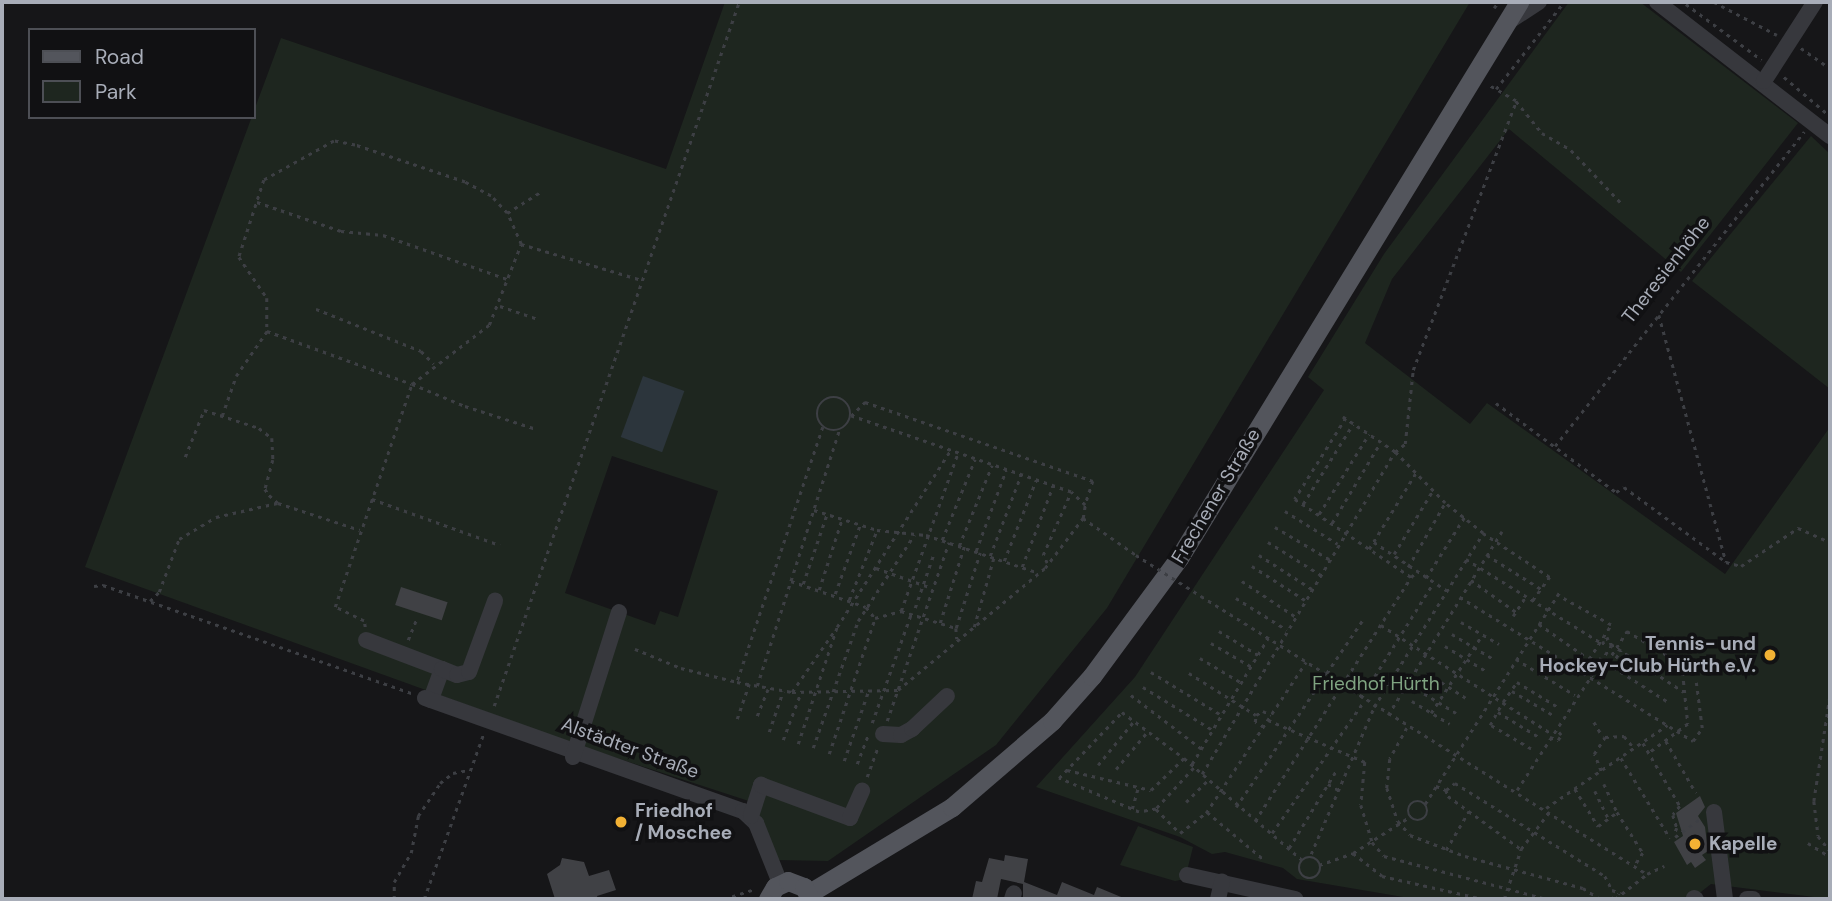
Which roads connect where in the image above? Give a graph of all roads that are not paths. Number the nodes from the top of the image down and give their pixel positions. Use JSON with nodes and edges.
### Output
{"nodes":[{"id":1,"x":1519,"y":2,"type":"edge"},
{"id":2,"x":1539,"y":2,"type":"edge"},
{"id":3,"x":1657,"y":2,"type":"edge"},
{"id":4,"x":1815,"y":2,"type":"edge"},
{"id":5,"x":1508,"y":22,"type":"junction"},
{"id":6,"x":1768,"y":75,"type":"junction"},
{"id":7,"x":1830,"y":136,"type":"edge"},
{"id":8,"x":495,"y":601,"type":"dead end"},
{"id":9,"x":619,"y":612,"type":"dead end"},
{"id":10,"x":366,"y":640,"type":"road end"},
{"id":11,"x":442,"y":669,"type":"junction"},
{"id":12,"x":947,"y":696,"type":"dead end"},
{"id":13,"x":883,"y":734,"type":"road end"},
{"id":14,"x":574,"y":754,"type":"junction"},
{"id":15,"x":862,"y":791,"type":"road end"},
{"id":16,"x":1714,"y":812,"type":"road end"},
{"id":17,"x":751,"y":816,"type":"junction"},
{"id":18,"x":1187,"y":875,"type":"dead end"},
{"id":19,"x":1222,"y":881,"type":"junction"},
{"id":20,"x":780,"y":883,"type":"junction"},
{"id":21,"x":760,"y":894,"type":"edge"},
{"id":22,"x":809,"y":897,"type":"edge"},
{"id":23,"x":1217,"y":899,"type":"edge"},
{"id":24,"x":1295,"y":899,"type":"edge"},
{"id":25,"x":1725,"y":899,"type":"edge"}],
"edges":[{"from":1,"to":5,"type":"main road","name":"Frechener Straße"},
{"from":2,"to":5,"type":"street"},
{"from":3,"to":6,"type":"street"},
{"from":4,"to":6,"type":"street"},
{"from":5,"to":22,"type":"main road","name":"Frechener Straße"},
{"from":6,"to":7,"type":"street"},
{"from":8,"to":11,"type":"street"},
{"from":9,"to":14,"type":"street"},
{"from":10,"to":11,"type":"street"},
{"from":11,"to":14,"type":"street","name":"Alstädter Straße"},
{"from":12,"to":13,"type":"street"},
{"from":14,"to":17,"type":"street","name":"Alstädter Straße"},
{"from":15,"to":17,"type":"street"},
{"from":16,"to":25,"type":"street"},
{"from":17,"to":20,"type":"street"},
{"from":18,"to":19,"type":"street"},
{"from":19,"to":23,"type":"street"},
{"from":19,"to":24,"type":"street"},
{"from":20,"to":21,"type":"main road"},
{"from":20,"to":22,"type":"main road"}]}
